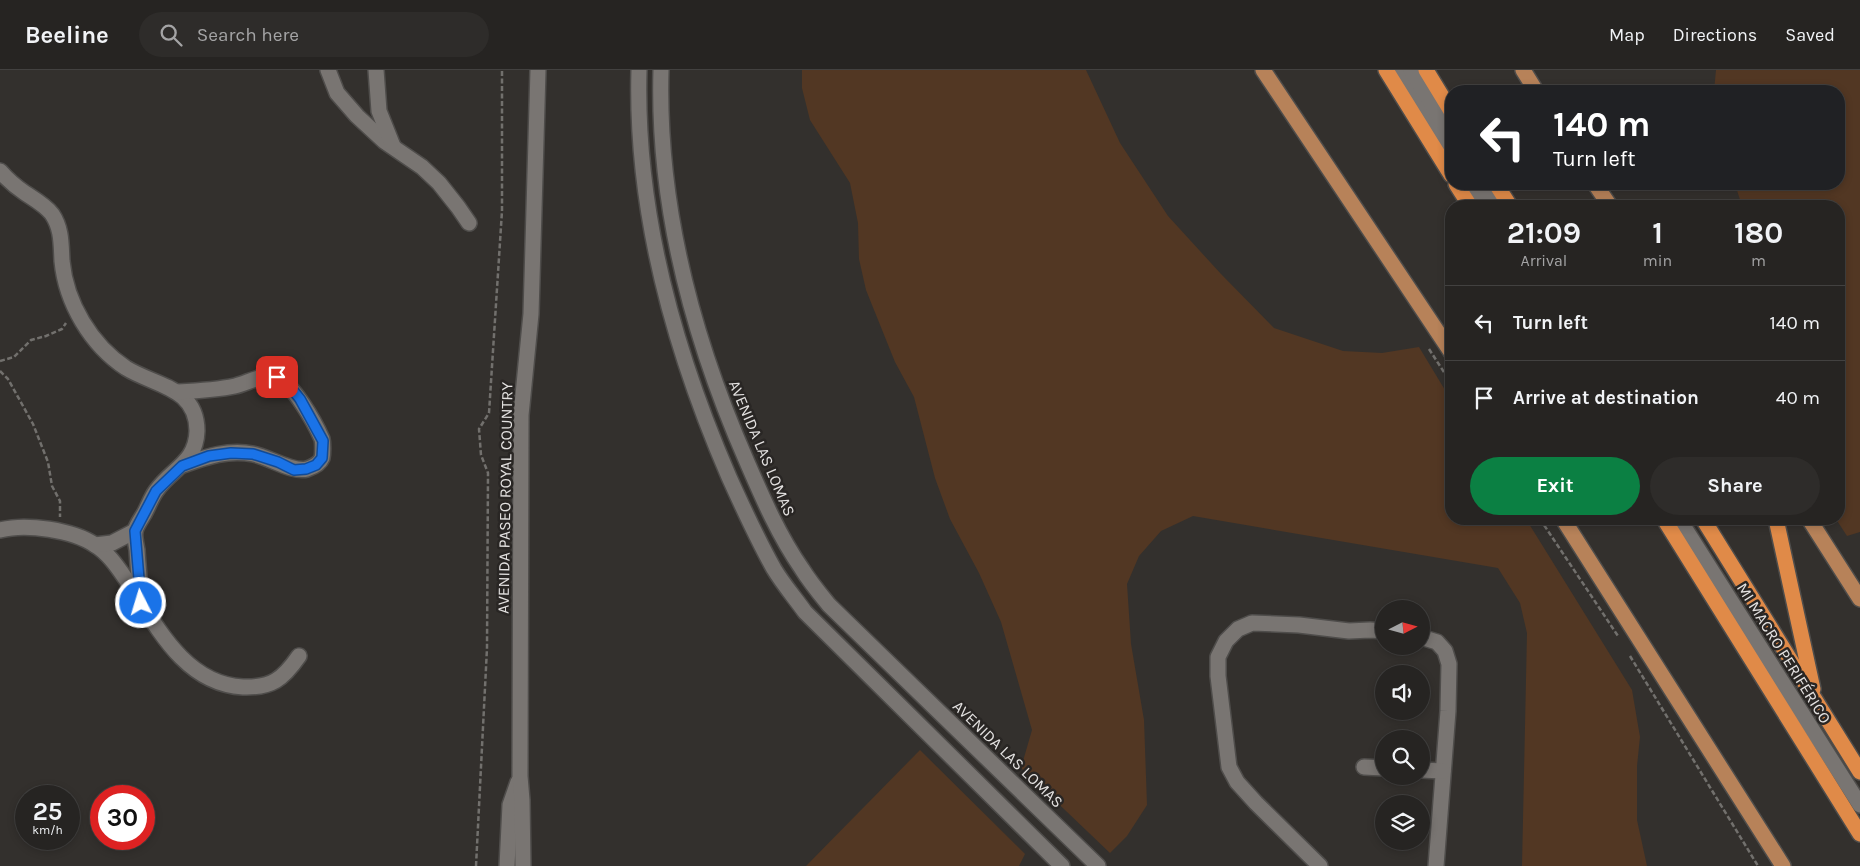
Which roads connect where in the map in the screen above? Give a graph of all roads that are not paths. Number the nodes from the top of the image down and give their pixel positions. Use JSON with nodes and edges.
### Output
{"nodes":[{"id":1,"x":328,"y":70,"type":"edge"},
{"id":2,"x":376,"y":70,"type":"edge"},
{"id":3,"x":538,"y":70,"type":"edge"},
{"id":4,"x":639,"y":70,"type":"edge"},
{"id":5,"x":661,"y":70,"type":"edge"},
{"id":6,"x":1263,"y":70,"type":"edge"},
{"id":7,"x":1386,"y":70,"type":"edge"},
{"id":8,"x":1397,"y":70,"type":"edge"},
{"id":9,"x":1411,"y":70,"type":"edge"},
{"id":10,"x":1426,"y":70,"type":"edge"},
{"id":11,"x":1522,"y":70,"type":"edge"},
{"id":12,"x":1532,"y":85,"type":"edge"},
{"id":13,"x":1445,"y":101,"type":"edge"},
{"id":14,"x":1445,"y":125,"type":"edge"},
{"id":15,"x":1445,"y":147,"type":"edge"},
{"id":16,"x":394,"y":148,"type":"junction"},
{"id":17,"x":1445,"y":165,"type":"edge"},
{"id":18,"x":0,"y":171,"type":"edge"},
{"id":19,"x":469,"y":223,"type":"dead end"},
{"id":20,"x":1445,"y":343,"type":"edge"},
{"id":21,"x":178,"y":392,"type":"junction"},
{"id":22,"x":182,"y":466,"type":"junction"},
{"id":23,"x":1567,"y":525,"type":"edge"},
{"id":24,"x":1668,"y":525,"type":"edge"},
{"id":25,"x":1682,"y":525,"type":"edge"},
{"id":26,"x":1695,"y":525,"type":"edge"},
{"id":27,"x":1707,"y":525,"type":"edge"},
{"id":28,"x":1777,"y":525,"type":"edge"},
{"id":29,"x":1813,"y":525,"type":"edge"},
{"id":30,"x":0,"y":530,"type":"edge"},
{"id":31,"x":135,"y":531,"type":"junction"},
{"id":32,"x":95,"y":545,"type":"junction"},
{"id":33,"x":1860,"y":600,"type":"edge"},
{"id":34,"x":141,"y":603,"type":"junction"},
{"id":35,"x":1375,"y":630,"type":"edge"},
{"id":36,"x":1430,"y":640,"type":"edge"},
{"id":37,"x":299,"y":656,"type":"dead end"},
{"id":38,"x":1816,"y":701,"type":"junction"},
{"id":39,"x":1364,"y":767,"type":"dead end"},
{"id":40,"x":1375,"y":768,"type":"edge"},
{"id":41,"x":1430,"y":771,"type":"edge"},
{"id":42,"x":1443,"y":772,"type":"junction"},
{"id":43,"x":1860,"y":772,"type":"edge"},
{"id":44,"x":520,"y":776,"type":"junction"},
{"id":45,"x":1860,"y":790,"type":"edge"},
{"id":46,"x":1860,"y":806,"type":"edge"},
{"id":47,"x":1860,"y":834,"type":"edge"},
{"id":48,"x":507,"y":866,"type":"edge"},
{"id":49,"x":523,"y":866,"type":"edge"},
{"id":50,"x":1062,"y":866,"type":"edge"},
{"id":51,"x":1098,"y":866,"type":"edge"},
{"id":52,"x":1320,"y":866,"type":"edge"},
{"id":53,"x":1436,"y":866,"type":"edge"},
{"id":54,"x":1783,"y":866,"type":"edge"}],
"edges":[{"from":1,"to":16,"type":"street"},
{"from":2,"to":16,"type":"street"},
{"from":3,"to":44,"type":"street","name":"AVENIDA PASEO ROYAL COUNTRY"},
{"from":4,"to":50,"type":"street"},
{"from":5,"to":51,"type":"street","name":"AVENIDA LAS LOMAS"},
{"from":6,"to":20,"type":"main road"},
{"from":7,"to":17,"type":"highway"},
{"from":8,"to":15,"type":"street"},
{"from":9,"to":14,"type":"street"},
{"from":10,"to":13,"type":"highway"},
{"from":11,"to":12,"type":"main road"},
{"from":16,"to":19,"type":"street"},
{"from":18,"to":21,"type":"street"},
{"from":21,"to":22,"type":"street"},
{"from":21,"to":22,"type":"street"},
{"from":22,"to":31,"type":"street"},
{"from":23,"to":54,"type":"main road"},
{"from":24,"to":47,"type":"highway"},
{"from":25,"to":46,"type":"street","name":"MI MACRO PERIFÉRICO"},
{"from":26,"to":45,"type":"street","name":"MI MACRO PERIFÉRICO"},
{"from":27,"to":38,"type":"highway"},
{"from":28,"to":38,"type":"highway"},
{"from":29,"to":33,"type":"main road"},
{"from":30,"to":32,"type":"street"},
{"from":31,"to":32,"type":"street"},
{"from":31,"to":34,"type":"street"},
{"from":32,"to":34,"type":"street"},
{"from":34,"to":37,"type":"street"},
{"from":35,"to":52,"type":"street"},
{"from":36,"to":42,"type":"street"},
{"from":38,"to":43,"type":"highway"},
{"from":39,"to":40,"type":"street"},
{"from":41,"to":42,"type":"street"},
{"from":42,"to":53,"type":"street"},
{"from":44,"to":48,"type":"street"},
{"from":44,"to":49,"type":"street","name":"AVENIDA PASEO ROYAL COUNTRY"}]}
